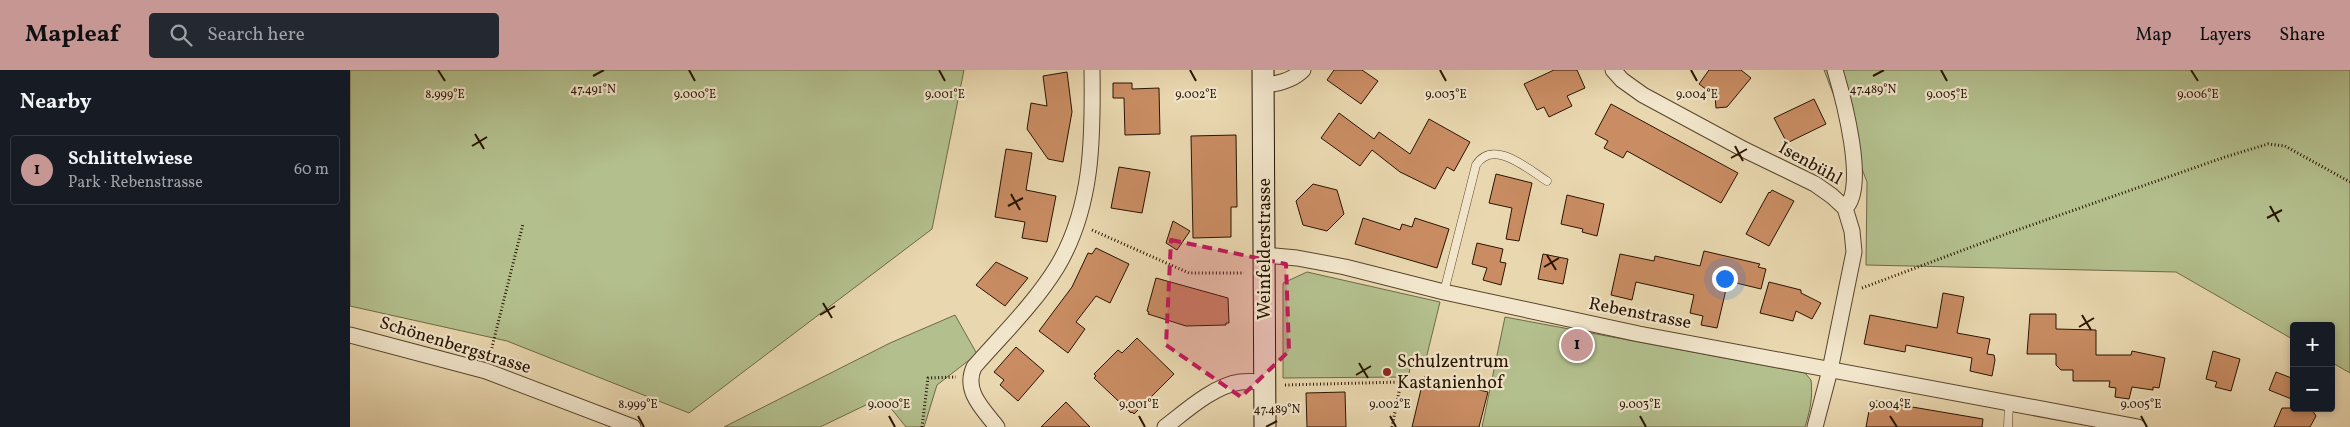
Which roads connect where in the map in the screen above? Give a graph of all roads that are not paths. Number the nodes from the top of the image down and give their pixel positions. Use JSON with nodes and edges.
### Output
{"nodes":[{"id":1,"x":1092,"y":70,"type":"edge"},
{"id":2,"x":1303,"y":70,"type":"edge"},
{"id":3,"x":1613,"y":70,"type":"edge"},
{"id":4,"x":1835,"y":70,"type":"edge"},
{"id":5,"x":1263,"y":77,"type":"edge"},
{"id":6,"x":1547,"y":181,"type":"dead end"},
{"id":7,"x":1845,"y":208,"type":"junction"},
{"id":8,"x":1265,"y":264,"type":"junction"},
{"id":9,"x":1444,"y":292,"type":"junction"},
{"id":10,"x":350,"y":335,"type":"edge"},
{"id":11,"x":1830,"y":370,"type":"junction"},
{"id":12,"x":1264,"y":384,"type":"junction"},
{"id":13,"x":2009,"y":403,"type":"junction"},
{"id":14,"x":634,"y":427,"type":"edge"},
{"id":15,"x":997,"y":427,"type":"edge"},
{"id":16,"x":1165,"y":427,"type":"edge"},
{"id":17,"x":1265,"y":427,"type":"edge"},
{"id":18,"x":1815,"y":427,"type":"edge"},
{"id":19,"x":2008,"y":427,"type":"edge"},
{"id":20,"x":2138,"y":427,"type":"edge"}],
"edges":[{"from":1,"to":15,"type":"street"},
{"from":2,"to":5,"type":"street"},
{"from":3,"to":7,"type":"street","name":"Isenbühl"},
{"from":4,"to":7,"type":"street"},
{"from":5,"to":8,"type":"main road","name":"Weinfelderstrasse"},
{"from":6,"to":9,"type":"lane"},
{"from":7,"to":11,"type":"street","name":"Isenbühl"},
{"from":8,"to":9,"type":"street","name":"Rebenstrasse"},
{"from":8,"to":12,"type":"main road","name":"Weinfelderstrasse"},
{"from":9,"to":11,"type":"street","name":"Rebenstrasse"},
{"from":10,"to":14,"type":"street","name":"Schönenbergstrasse"},
{"from":11,"to":13,"type":"street","name":"Rebenstrasse"},
{"from":11,"to":18,"type":"street","name":"Isenbühl"},
{"from":12,"to":16,"type":"street"},
{"from":12,"to":17,"type":"main road","name":"Weinfelderstrasse"},
{"from":13,"to":19,"type":"lane"},
{"from":13,"to":20,"type":"street","name":"Rebenstrasse"}]}
